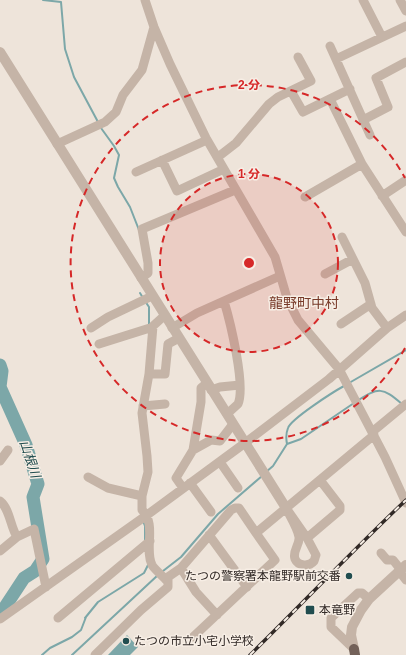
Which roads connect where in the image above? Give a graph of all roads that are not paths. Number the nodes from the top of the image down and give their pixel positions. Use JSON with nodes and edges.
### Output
{"nodes":[{"id":1,"x":145,"y":0,"type":"edge"},
{"id":2,"x":363,"y":0,"type":"edge"},
{"id":3,"x":400,"y":0,"type":"edge"},
{"id":4,"x":406,"y":12,"type":"edge"},
{"id":5,"x":406,"y":26,"type":"edge"},
{"id":6,"x":154,"y":27,"type":"junction"},
{"id":7,"x":382,"y":37,"type":"junction"},
{"id":8,"x":330,"y":46,"type":"dead end"},
{"id":9,"x":0,"y":52,"type":"edge"},
{"id":10,"x":298,"y":58,"type":"dead end"},
{"id":11,"x":336,"y":59,"type":"junction"},
{"id":12,"x":406,"y":62,"type":"edge"},
{"id":13,"x":350,"y":89,"type":"junction"},
{"id":14,"x":291,"y":91,"type":"junction"},
{"id":15,"x":330,"y":99,"type":"junction"},
{"id":16,"x":364,"y":120,"type":"junction"},
{"id":17,"x":370,"y":135,"type":"dead end"},
{"id":18,"x":207,"y":140,"type":"junction"},
{"id":19,"x":57,"y":144,"type":"junction"},
{"id":20,"x":218,"y":157,"type":"junction"},
{"id":21,"x":162,"y":160,"type":"junction"},
{"id":22,"x":362,"y":164,"type":"junction"},
{"id":23,"x":224,"y":169,"type":"junction"},
{"id":24,"x":136,"y":172,"type":"dead end"},
{"id":25,"x":406,"y":180,"type":"edge"},
{"id":26,"x":235,"y":190,"type":"junction"},
{"id":27,"x":382,"y":196,"type":"junction"},
{"id":28,"x":306,"y":197,"type":"dead end"},
{"id":29,"x":406,"y":232,"type":"edge"},
{"id":30,"x":342,"y":237,"type":"dead end"},
{"id":31,"x":353,"y":259,"type":"junction"},
{"id":32,"x":325,"y":274,"type":"dead end"},
{"id":33,"x":280,"y":276,"type":"junction"},
{"id":34,"x":141,"y":278,"type":"junction"},
{"id":35,"x":152,"y":296,"type":"junction"},
{"id":36,"x":224,"y":301,"type":"junction"},
{"id":37,"x":371,"y":304,"type":"junction"},
{"id":38,"x":406,"y":315,"type":"edge"},
{"id":39,"x":164,"y":316,"type":"junction"},
{"id":40,"x":341,"y":324,"type":"dead end"},
{"id":41,"x":91,"y":328,"type":"dead end"},
{"id":42,"x":153,"y":328,"type":"junction"},
{"id":43,"x":172,"y":328,"type":"junction"},
{"id":44,"x":387,"y":328,"type":"junction"},
{"id":45,"x":179,"y":338,"type":"junction"},
{"id":46,"x":99,"y":344,"type":"dead end"},
{"id":47,"x":339,"y":369,"type":"junction"},
{"id":48,"x":149,"y":374,"type":"junction"},
{"id":49,"x":209,"y":386,"type":"junction"},
{"id":50,"x":240,"y":386,"type":"junction"},
{"id":51,"x":165,"y":404,"type":"dead end"},
{"id":52,"x":406,"y":404,"type":"edge"},
{"id":53,"x":143,"y":406,"type":"junction"},
{"id":54,"x":226,"y":414,"type":"junction"},
{"id":55,"x":233,"y":424,"type":"junction"},
{"id":56,"x":373,"y":434,"type":"junction"},
{"id":57,"x":245,"y":443,"type":"junction"},
{"id":58,"x":8,"y":450,"type":"dead end"},
{"id":59,"x":193,"y":450,"type":"junction"},
{"id":60,"x":0,"y":461,"type":"edge"},
{"id":61,"x":220,"y":462,"type":"junction"},
{"id":62,"x":88,"y":477,"type":"dead end"},
{"id":63,"x":320,"y":480,"type":"junction"},
{"id":64,"x":187,"y":486,"type":"junction"},
{"id":65,"x":238,"y":488,"type":"dead end"},
{"id":66,"x":142,"y":496,"type":"junction"},
{"id":67,"x":0,"y":501,"type":"edge"},
{"id":68,"x":406,"y":503,"type":"edge"},
{"id":69,"x":286,"y":508,"type":"junction"},
{"id":70,"x":211,"y":512,"type":"dead end"},
{"id":71,"x":147,"y":515,"type":"junction"},
{"id":72,"x":256,"y":533,"type":"junction"},
{"id":73,"x":209,"y":535,"type":"junction"},
{"id":74,"x":17,"y":537,"type":"junction"},
{"id":75,"x":307,"y":538,"type":"junction"},
{"id":76,"x":150,"y":541,"type":"junction"},
{"id":77,"x":0,"y":551,"type":"edge"},
{"id":78,"x":381,"y":553,"type":"dead end"},
{"id":79,"x":181,"y":568,"type":"junction"},
{"id":80,"x":402,"y":569,"type":"edge"},
{"id":81,"x":406,"y":580,"type":"edge"},
{"id":82,"x":167,"y":581,"type":"junction"},
{"id":83,"x":46,"y":587,"type":"junction"},
{"id":84,"x":247,"y":587,"type":"junction"},
{"id":85,"x":369,"y":599,"type":"junction"},
{"id":86,"x":216,"y":615,"type":"junction"},
{"id":87,"x":58,"y":618,"type":"dead end"},
{"id":88,"x":0,"y":619,"type":"edge"},
{"id":89,"x":352,"y":627,"type":"junction"},
{"id":90,"x":336,"y":633,"type":"junction"},
{"id":91,"x":193,"y":637,"type":"dead end"},
{"id":92,"x":354,"y":652,"type":"edge"},
{"id":93,"x":95,"y":655,"type":"edge"}],
"edges":[{"from":1,"to":6,"type":"street"},
{"from":2,"to":7,"type":"street"},
{"from":3,"to":4,"type":"street"},
{"from":5,"to":7,"type":"street"},
{"from":6,"to":18,"type":"street"},
{"from":6,"to":19,"type":"street"},
{"from":7,"to":11,"type":"street"},
{"from":8,"to":11,"type":"street"},
{"from":9,"to":19,"type":"street"},
{"from":10,"to":14,"type":"street"},
{"from":11,"to":13,"type":"street"},
{"from":12,"to":16,"type":"street"},
{"from":13,"to":15,"type":"street"},
{"from":13,"to":16,"type":"street"},
{"from":14,"to":15,"type":"street"},
{"from":14,"to":20,"type":"street"},
{"from":15,"to":22,"type":"street"},
{"from":16,"to":17,"type":"street"},
{"from":18,"to":20,"type":"street"},
{"from":18,"to":21,"type":"street"},
{"from":19,"to":34,"type":"street"},
{"from":20,"to":23,"type":"street"},
{"from":21,"to":23,"type":"street"},
{"from":21,"to":24,"type":"street"},
{"from":22,"to":27,"type":"street"},
{"from":22,"to":28,"type":"street"},
{"from":23,"to":26,"type":"street"},
{"from":25,"to":27,"type":"street"},
{"from":26,"to":33,"type":"street"},
{"from":26,"to":34,"type":"street"},
{"from":27,"to":29,"type":"street"},
{"from":30,"to":31,"type":"street"},
{"from":31,"to":32,"type":"street"},
{"from":31,"to":37,"type":"street"},
{"from":33,"to":36,"type":"street"},
{"from":33,"to":47,"type":"street"},
{"from":34,"to":35,"type":"street"},
{"from":35,"to":39,"type":"street"},
{"from":35,"to":41,"type":"street"},
{"from":36,"to":43,"type":"street"},
{"from":36,"to":50,"type":"street"},
{"from":37,"to":40,"type":"street"},
{"from":37,"to":44,"type":"street"},
{"from":38,"to":44,"type":"street"},
{"from":39,"to":42,"type":"street"},
{"from":39,"to":43,"type":"street"},
{"from":42,"to":46,"type":"street"},
{"from":42,"to":48,"type":"street"},
{"from":43,"to":45,"type":"street"},
{"from":44,"to":47,"type":"street"},
{"from":45,"to":48,"type":"street"},
{"from":45,"to":49,"type":"street"},
{"from":47,"to":56,"type":"street"},
{"from":47,"to":57,"type":"street"},
{"from":48,"to":53,"type":"street"},
{"from":49,"to":50,"type":"street"},
{"from":49,"to":54,"type":"street"},
{"from":49,"to":59,"type":"street"},
{"from":50,"to":54,"type":"street"},
{"from":51,"to":53,"type":"street"},
{"from":52,"to":56,"type":"street"},
{"from":53,"to":66,"type":"street"},
{"from":54,"to":55,"type":"street"},
{"from":55,"to":57,"type":"street"},
{"from":55,"to":59,"type":"street"},
{"from":56,"to":63,"type":"street"},
{"from":56,"to":68,"type":"street"},
{"from":57,"to":61,"type":"street"},
{"from":57,"to":69,"type":"street"},
{"from":58,"to":60,"type":"street"},
{"from":59,"to":64,"type":"street"},
{"from":61,"to":64,"type":"street"},
{"from":61,"to":65,"type":"street"},
{"from":62,"to":66,"type":"street"},
{"from":63,"to":69,"type":"street"},
{"from":63,"to":75,"type":"street"},
{"from":64,"to":70,"type":"street"},
{"from":64,"to":71,"type":"street"},
{"from":66,"to":71,"type":"street"},
{"from":67,"to":74,"type":"street"},
{"from":69,"to":72,"type":"street"},
{"from":69,"to":75,"type":"street"},
{"from":69,"to":75,"type":"street"},
{"from":71,"to":76,"type":"street"},
{"from":71,"to":83,"type":"street"},
{"from":72,"to":73,"type":"street"},
{"from":72,"to":84,"type":"street"},
{"from":73,"to":79,"type":"street"},
{"from":73,"to":84,"type":"street"},
{"from":74,"to":77,"type":"street"},
{"from":74,"to":83,"type":"street"},
{"from":76,"to":82,"type":"street"},
{"from":76,"to":87,"type":"street"},
{"from":78,"to":80,"type":"street"},
{"from":79,"to":82,"type":"street"},
{"from":79,"to":86,"type":"street"},
{"from":80,"to":81,"type":"street"},
{"from":80,"to":85,"type":"street"},
{"from":82,"to":93,"type":"street"},
{"from":83,"to":88,"type":"street"},
{"from":84,"to":86,"type":"street"},
{"from":85,"to":89,"type":"street"},
{"from":85,"to":90,"type":"street"},
{"from":86,"to":91,"type":"street"},
{"from":89,"to":90,"type":"street"},
{"from":89,"to":92,"type":"street"},
{"from":90,"to":92,"type":"street"}]}
